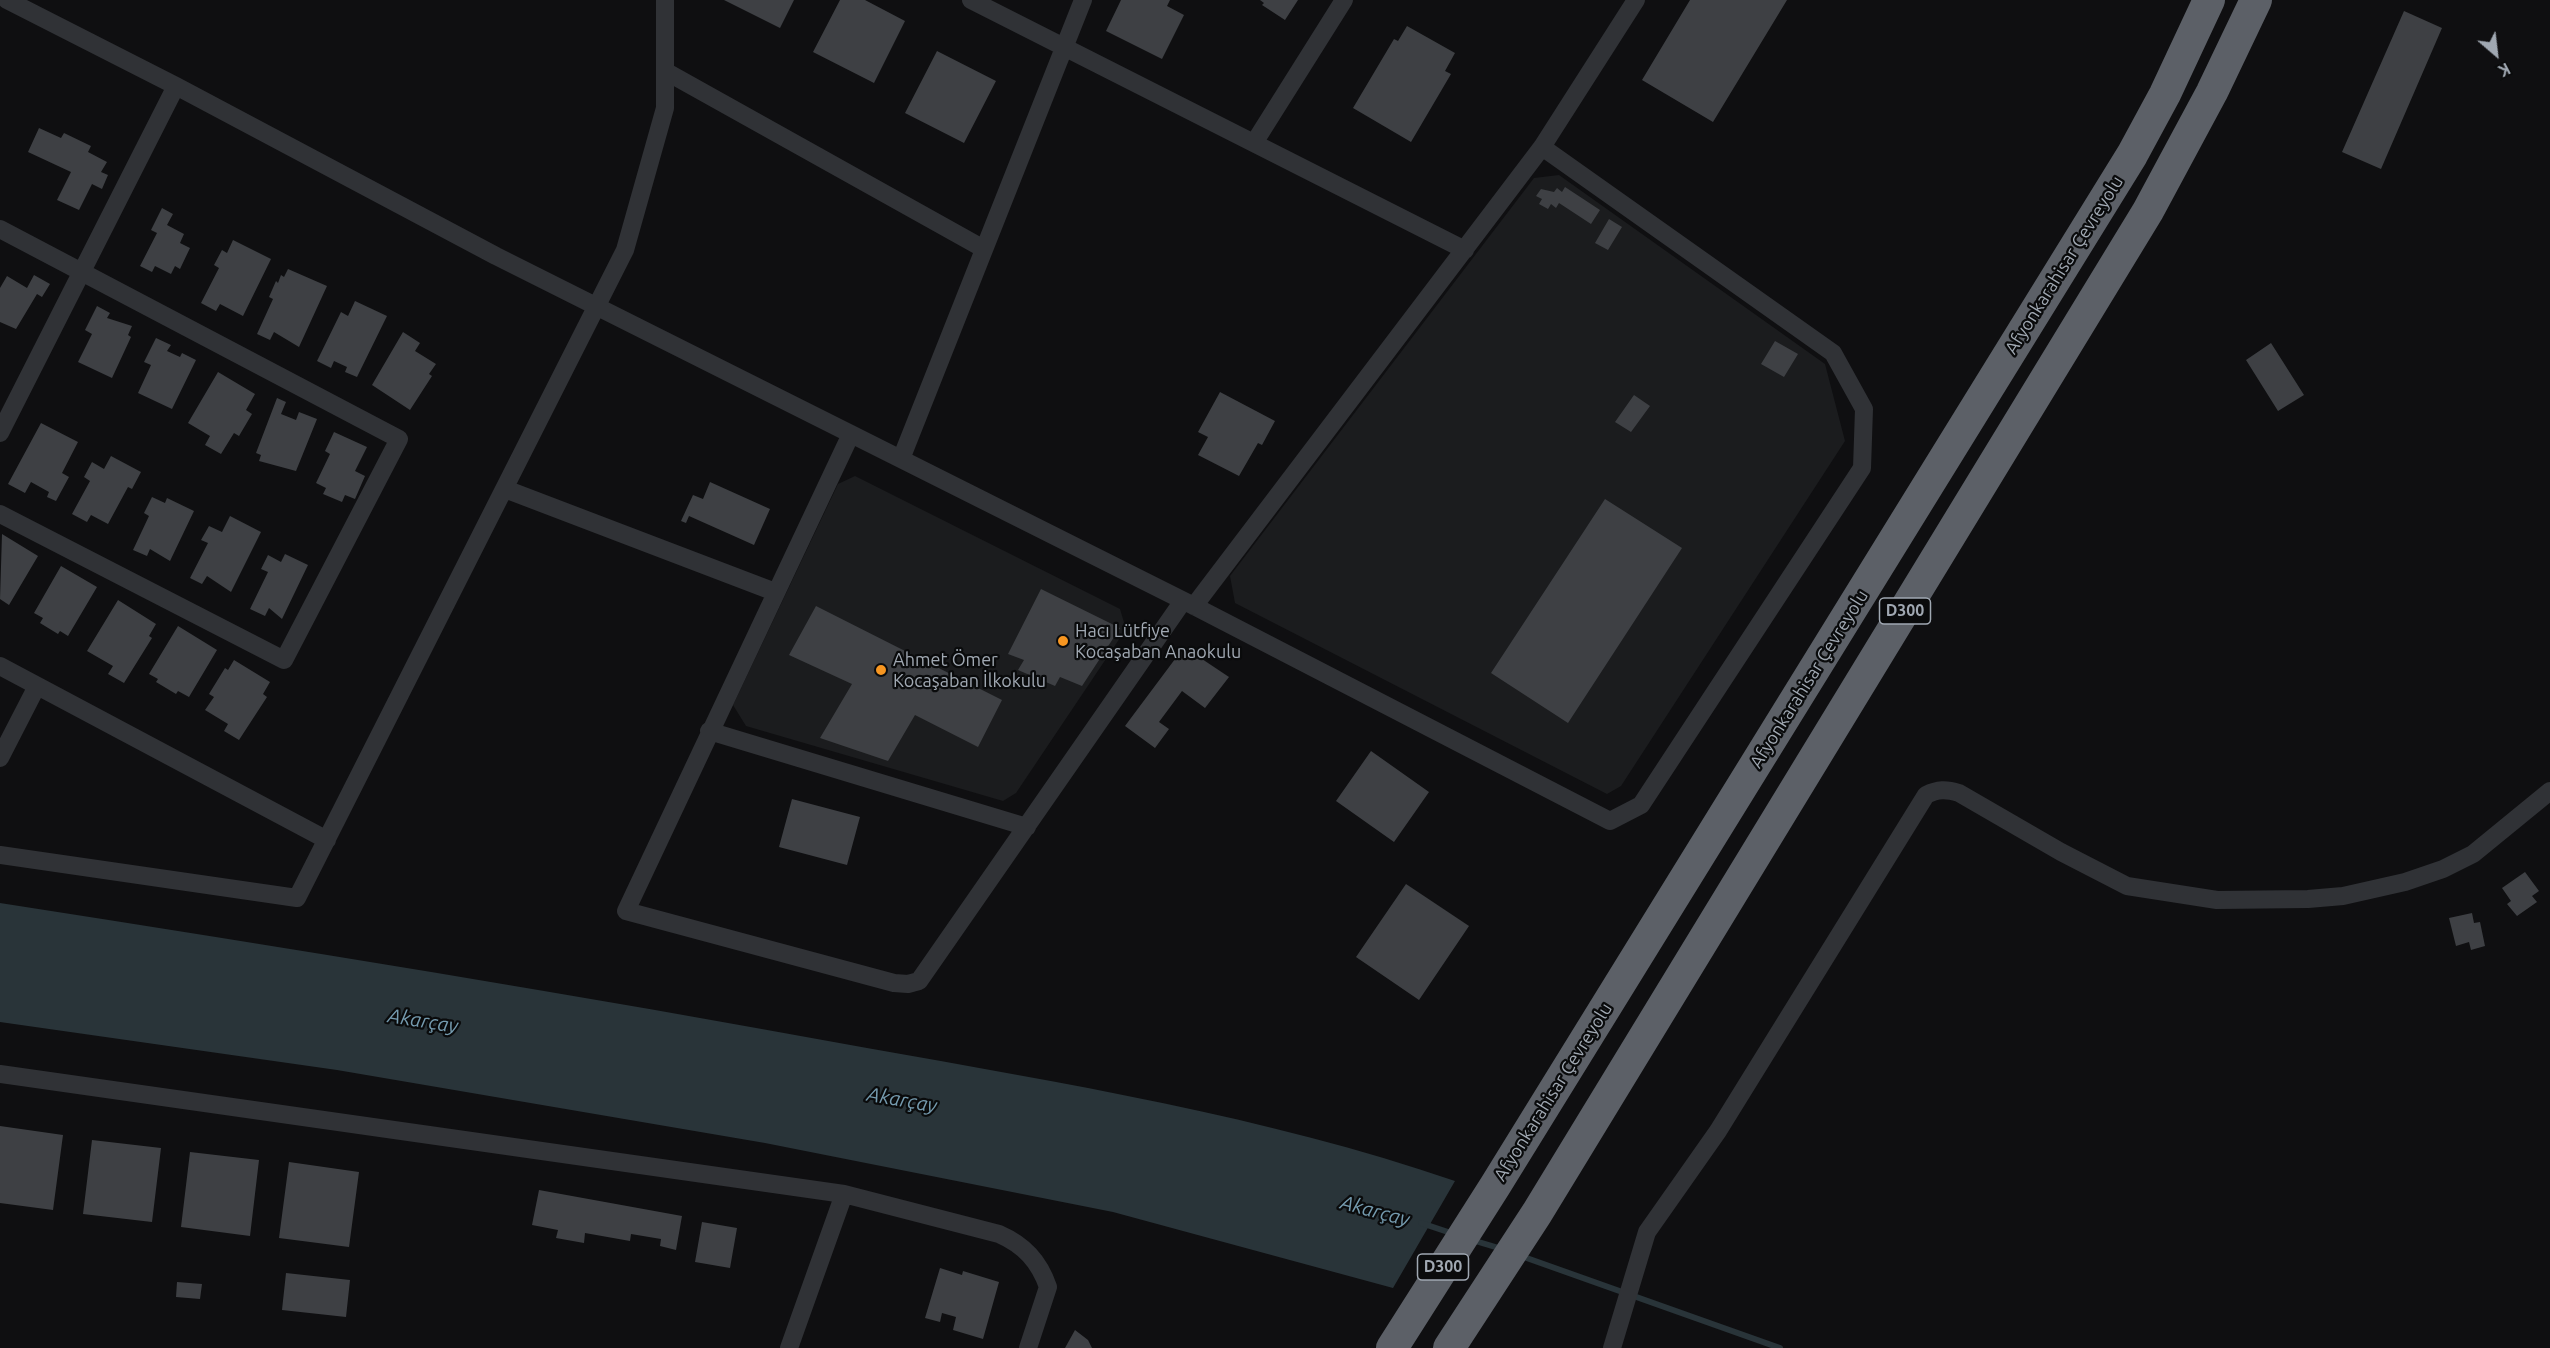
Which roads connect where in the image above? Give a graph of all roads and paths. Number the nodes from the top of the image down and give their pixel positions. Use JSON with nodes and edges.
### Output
{"nodes":[{"id":1,"x":7,"y":0,"type":"edge"},
{"id":2,"x":665,"y":0,"type":"edge"},
{"id":3,"x":971,"y":0,"type":"edge"},
{"id":4,"x":1083,"y":0,"type":"edge"},
{"id":5,"x":1344,"y":0,"type":"edge"},
{"id":6,"x":1636,"y":0,"type":"edge"},
{"id":7,"x":2209,"y":0,"type":"edge"},
{"id":8,"x":2256,"y":0,"type":"edge"},
{"id":9,"x":1063,"y":47,"type":"junction"},
{"id":10,"x":665,"y":71,"type":"junction"},
{"id":11,"x":176,"y":86,"type":"junction"},
{"id":12,"x":1254,"y":143,"type":"junction"},
{"id":13,"x":1542,"y":147,"type":"junction"},
{"id":14,"x":0,"y":229,"type":"edge"},
{"id":15,"x":984,"y":249,"type":"junction"},
{"id":16,"x":1465,"y":250,"type":"junction"},
{"id":17,"x":81,"y":270,"type":"junction"},
{"id":18,"x":598,"y":307,"type":"junction"},
{"id":19,"x":0,"y":433,"type":"edge"},
{"id":20,"x":851,"y":434,"type":"junction"},
{"id":21,"x":901,"y":459,"type":"junction"},
{"id":22,"x":505,"y":489,"type":"junction"},
{"id":23,"x":0,"y":514,"type":"edge"},
{"id":24,"x":775,"y":592,"type":"junction"},
{"id":25,"x":1188,"y":603,"type":"junction"},
{"id":26,"x":0,"y":666,"type":"edge"},
{"id":27,"x":37,"y":686,"type":"junction"},
{"id":28,"x":709,"y":731,"type":"junction"},
{"id":29,"x":0,"y":758,"type":"edge"},
{"id":30,"x":2550,"y":791,"type":"edge"},
{"id":31,"x":1027,"y":827,"type":"junction"},
{"id":32,"x":327,"y":840,"type":"junction"},
{"id":33,"x":0,"y":855,"type":"edge"},
{"id":34,"x":0,"y":1074,"type":"edge"},
{"id":35,"x":844,"y":1194,"type":"junction"},
{"id":36,"x":789,"y":1348,"type":"edge"},
{"id":37,"x":1028,"y":1348,"type":"edge"},
{"id":38,"x":1392,"y":1348,"type":"edge"},
{"id":39,"x":1449,"y":1348,"type":"edge"},
{"id":40,"x":1612,"y":1348,"type":"edge"}],
"edges":[{"from":1,"to":11,"type":"street"},
{"from":2,"to":10,"type":"street"},
{"from":3,"to":9,"type":"street"},
{"from":4,"to":9,"type":"street"},
{"from":5,"to":12,"type":"street"},
{"from":6,"to":13,"type":"street"},
{"from":7,"to":38,"type":"highway","name":"Afyonkarahisar Çevreyolu","number":"D300"},
{"from":8,"to":39,"type":"highway","number":"D300"},
{"from":9,"to":12,"type":"street"},
{"from":9,"to":15,"type":"street"},
{"from":10,"to":15,"type":"street"},
{"from":10,"to":18,"type":"street"},
{"from":11,"to":17,"type":"street"},
{"from":11,"to":18,"type":"street"},
{"from":12,"to":16,"type":"street"},
{"from":13,"to":16,"type":"street"},
{"from":13,"to":25,"type":"street"},
{"from":14,"to":17,"type":"street"},
{"from":15,"to":21,"type":"street"},
{"from":16,"to":25,"type":"street"},
{"from":17,"to":19,"type":"street"},
{"from":17,"to":23,"type":"street"},
{"from":18,"to":20,"type":"street"},
{"from":18,"to":22,"type":"street"},
{"from":20,"to":21,"type":"street"},
{"from":20,"to":24,"type":"street"},
{"from":21,"to":25,"type":"street"},
{"from":22,"to":24,"type":"street"},
{"from":22,"to":32,"type":"street"},
{"from":24,"to":28,"type":"street"},
{"from":25,"to":31,"type":"street"},
{"from":26,"to":27,"type":"street"},
{"from":27,"to":29,"type":"street"},
{"from":27,"to":32,"type":"street"},
{"from":28,"to":31,"type":"street"},
{"from":28,"to":31,"type":"street"},
{"from":30,"to":40,"type":"street"},
{"from":32,"to":33,"type":"street"},
{"from":34,"to":35,"type":"street"},
{"from":35,"to":36,"type":"street"},
{"from":35,"to":37,"type":"street"}]}
